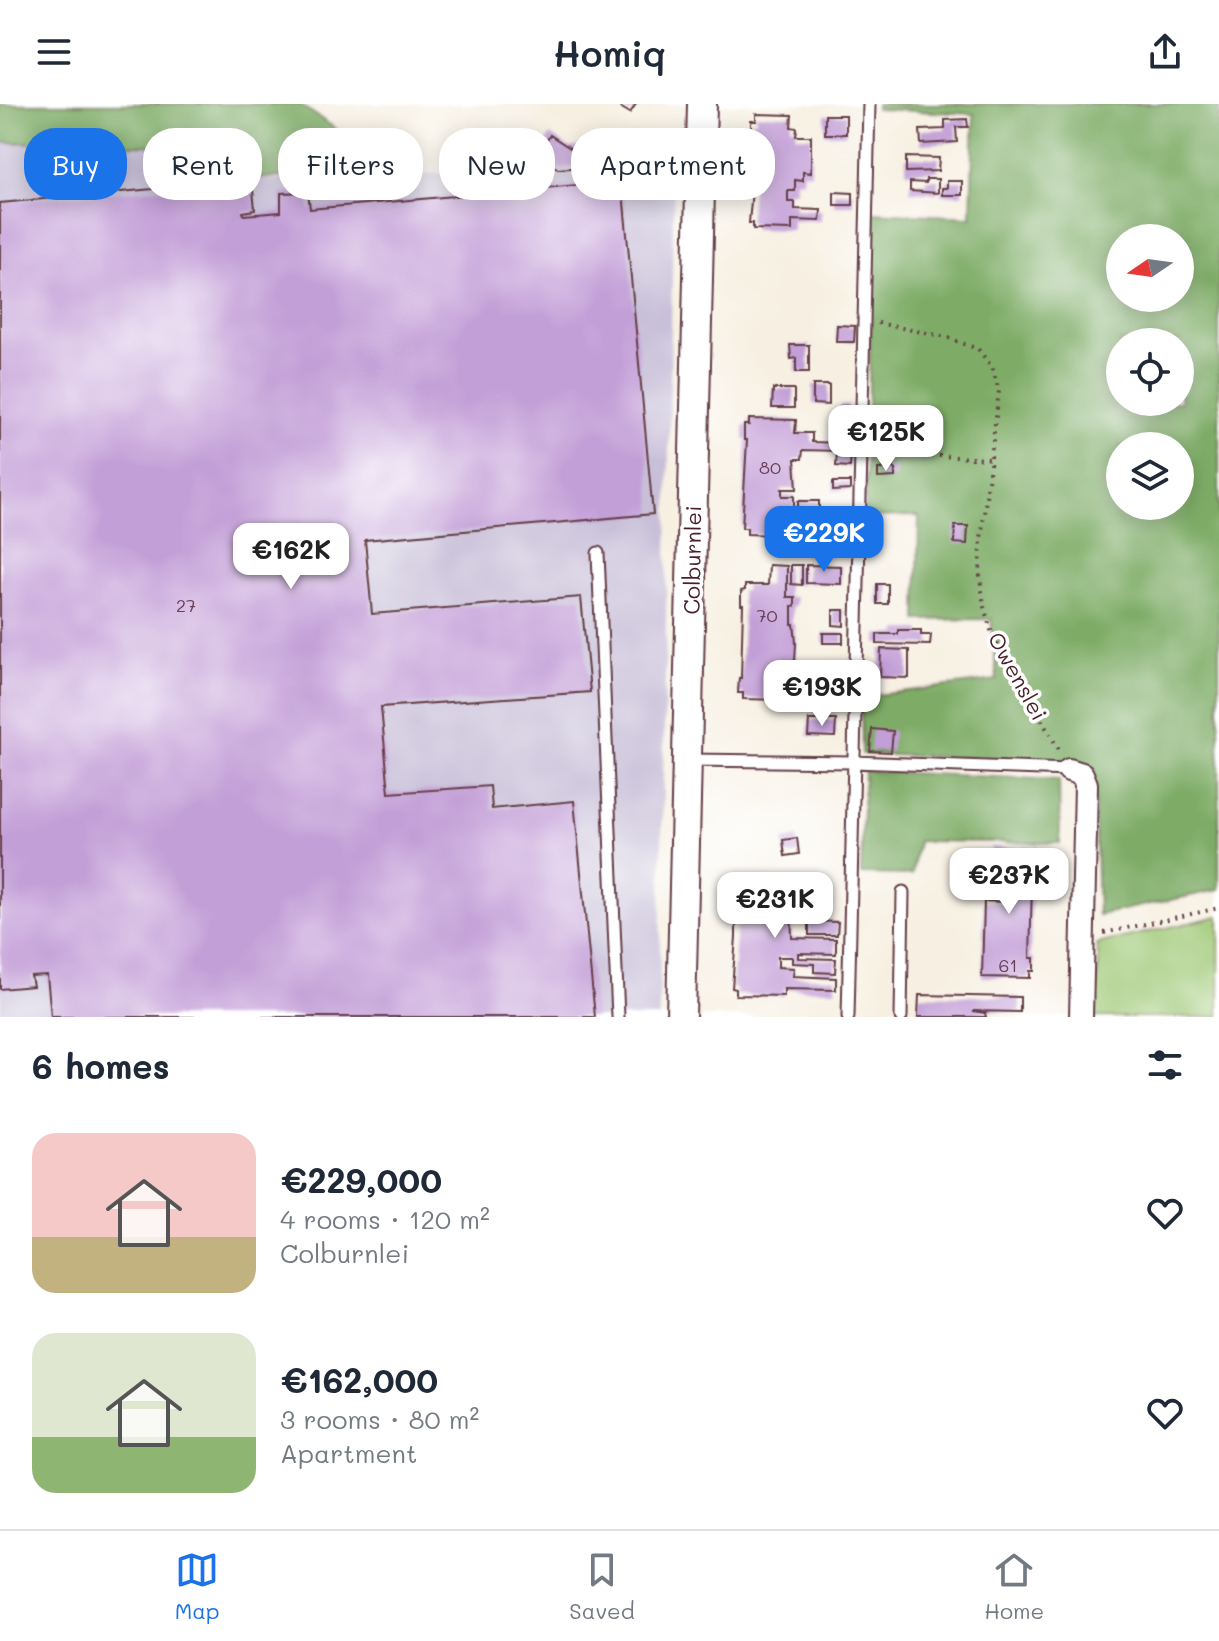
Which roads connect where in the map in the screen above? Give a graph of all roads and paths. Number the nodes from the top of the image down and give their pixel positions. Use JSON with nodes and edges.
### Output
{"nodes":[{"id":1,"x":702,"y":104,"type":"edge"},
{"id":2,"x":869,"y":104,"type":"edge"},
{"id":3,"x":864,"y":321,"type":"junction"},
{"id":4,"x":861,"y":452,"type":"junction"},
{"id":5,"x":989,"y":459,"type":"junction"},
{"id":6,"x":598,"y":553,"type":"dead end"},
{"id":7,"x":687,"y":760,"type":"junction"},
{"id":8,"x":854,"y":762,"type":"junction"},
{"id":9,"x":1069,"y":770,"type":"junction"},
{"id":10,"x":903,"y":892,"type":"dead end"},
{"id":11,"x":1219,"y":908,"type":"edge"},
{"id":12,"x":1083,"y":937,"type":"junction"},
{"id":13,"x":618,"y":1017,"type":"edge"},
{"id":14,"x":681,"y":1017,"type":"edge"},
{"id":15,"x":848,"y":1017,"type":"edge"},
{"id":16,"x":901,"y":1017,"type":"edge"},
{"id":17,"x":1081,"y":1017,"type":"edge"}],
"edges":[{"from":1,"to":7,"type":"street","name":"Colburnlei"},
{"from":2,"to":3,"type":"lane"},
{"from":3,"to":4,"type":"lane"},
{"from":3,"to":5,"type":"path","name":"Owenslei"},
{"from":4,"to":5,"type":"path"},
{"from":4,"to":8,"type":"lane"},
{"from":5,"to":9,"type":"path","name":"Owenslei"},
{"from":6,"to":13,"type":"lane"},
{"from":7,"to":8,"type":"lane"},
{"from":7,"to":14,"type":"street","name":"Colburnlei"},
{"from":8,"to":9,"type":"lane"},
{"from":8,"to":15,"type":"lane"},
{"from":9,"to":12,"type":"street"},
{"from":10,"to":16,"type":"lane"},
{"from":11,"to":12,"type":"path"},
{"from":12,"to":17,"type":"street"}]}
